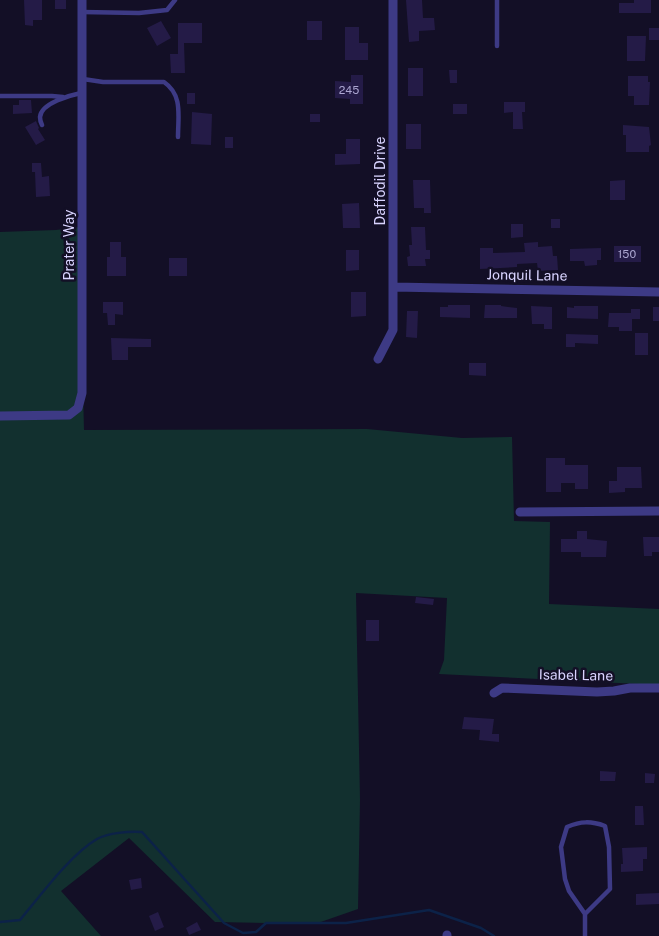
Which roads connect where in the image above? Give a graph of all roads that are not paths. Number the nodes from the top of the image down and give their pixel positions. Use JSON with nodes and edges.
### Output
{"nodes":[{"id":1,"x":82,"y":0,"type":"edge"},
{"id":2,"x":175,"y":0,"type":"edge"},
{"id":3,"x":393,"y":0,"type":"edge"},
{"id":4,"x":497,"y":0,"type":"edge"},
{"id":5,"x":82,"y":12,"type":"junction"},
{"id":6,"x":497,"y":46,"type":"dead end"},
{"id":7,"x":83,"y":79,"type":"junction"},
{"id":8,"x":83,"y":92,"type":"junction"},
{"id":9,"x":0,"y":96,"type":"edge"},
{"id":10,"x":63,"y":97,"type":"junction"},
{"id":11,"x":42,"y":125,"type":"dead end"},
{"id":12,"x":178,"y":137,"type":"dead end"},
{"id":13,"x":394,"y":287,"type":"junction"},
{"id":14,"x":659,"y":292,"type":"edge"},
{"id":15,"x":378,"y":359,"type":"dead end"},
{"id":16,"x":0,"y":416,"type":"edge"},
{"id":17,"x":520,"y":512,"type":"dead end"},
{"id":18,"x":659,"y":512,"type":"edge"},
{"id":19,"x":659,"y":688,"type":"edge"},
{"id":20,"x":494,"y":693,"type":"dead end"},
{"id":21,"x":585,"y":914,"type":"junction"},
{"id":22,"x":585,"y":936,"type":"edge"}],
"edges":[{"from":1,"to":5,"type":"street","name":"Prater Way"},
{"from":2,"to":5,"type":"lane"},
{"from":3,"to":13,"type":"street","name":"Daffodil Drive"},
{"from":4,"to":6,"type":"lane"},
{"from":5,"to":7,"type":"street","name":"Prater Way"},
{"from":7,"to":8,"type":"street","name":"Prater Way"},
{"from":7,"to":12,"type":"lane"},
{"from":8,"to":10,"type":"lane"},
{"from":8,"to":16,"type":"street","name":"Prater Way"},
{"from":9,"to":10,"type":"lane"},
{"from":10,"to":11,"type":"lane"},
{"from":13,"to":14,"type":"street","name":"Jonquil Lane"},
{"from":13,"to":15,"type":"street","name":"Daffodil Drive"},
{"from":17,"to":18,"type":"street"},
{"from":19,"to":20,"type":"street","name":"Isabel Lane"},
{"from":21,"to":21,"type":"lane"},
{"from":21,"to":22,"type":"lane"}]}
